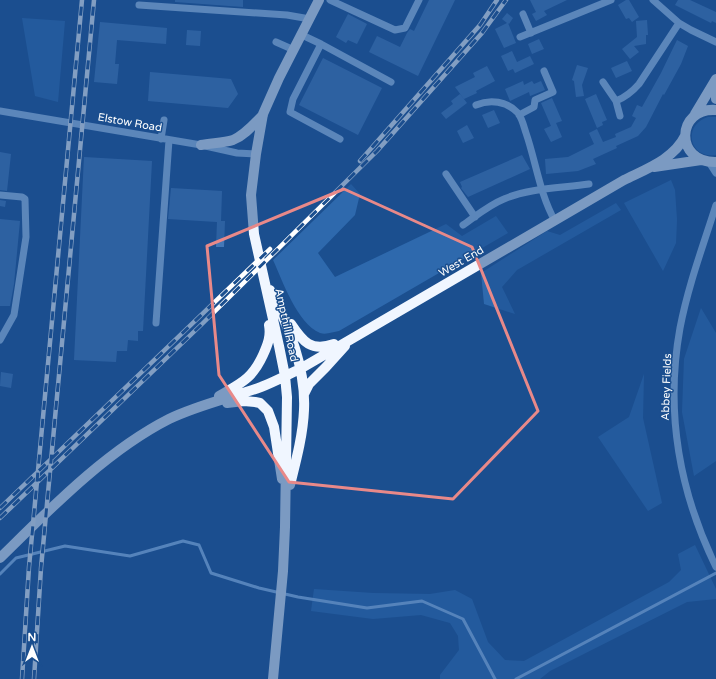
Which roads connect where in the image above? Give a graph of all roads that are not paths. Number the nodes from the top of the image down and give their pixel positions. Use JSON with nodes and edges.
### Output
{"nodes":[{"id":1,"x":319,"y":0,"type":"edge"},
{"id":2,"x":330,"y":0,"type":"edge"},
{"id":3,"x":419,"y":0,"type":"edge"},
{"id":4,"x":611,"y":0,"type":"edge"},
{"id":5,"x":653,"y":0,"type":"edge"},
{"id":6,"x":139,"y":5,"type":"dead end"},
{"id":7,"x":523,"y":14,"type":"dead end"},
{"id":8,"x":310,"y":19,"type":"junction"},
{"id":9,"x":679,"y":23,"type":"junction"},
{"id":10,"x":531,"y":32,"type":"junction"},
{"id":11,"x":302,"y":35,"type":"junction"},
{"id":12,"x":520,"y":37,"type":"dead end"},
{"id":13,"x":276,"y":42,"type":"dead end"},
{"id":14,"x":716,"y":42,"type":"edge"},
{"id":15,"x":321,"y":44,"type":"junction"},
{"id":16,"x":294,"y":50,"type":"junction"},
{"id":17,"x":544,"y":71,"type":"dead end"},
{"id":18,"x":716,"y":79,"type":"edge"},
{"id":19,"x":391,"y":82,"type":"dead end"},
{"id":20,"x":603,"y":82,"type":"dead end"},
{"id":21,"x":716,"y":85,"type":"edge"},
{"id":22,"x":716,"y":99,"type":"edge"},
{"id":23,"x":616,"y":102,"type":"junction"},
{"id":24,"x":476,"y":104,"type":"dead end"},
{"id":25,"x":716,"y":110,"type":"edge"},
{"id":26,"x":0,"y":111,"type":"edge"},
{"id":27,"x":263,"y":114,"type":"junction"},
{"id":28,"x":696,"y":114,"type":"junction"},
{"id":29,"x":519,"y":115,"type":"junction"},
{"id":30,"x":620,"y":116,"type":"dead end"},
{"id":31,"x":164,"y":120,"type":"dead end"},
{"id":32,"x":685,"y":136,"type":"junction"},
{"id":33,"x":165,"y":139,"type":"junction"},
{"id":34,"x":340,"y":139,"type":"dead end"},
{"id":35,"x":201,"y":145,"type":"junction"},
{"id":36,"x":256,"y":154,"type":"junction"},
{"id":37,"x":709,"y":162,"type":"edge"},
{"id":38,"x":650,"y":168,"type":"junction"},
{"id":39,"x":716,"y":173,"type":"edge"},
{"id":40,"x":446,"y":174,"type":"dead end"},
{"id":41,"x":589,"y":184,"type":"dead end"},
{"id":42,"x":542,"y":190,"type":"junction"},
{"id":43,"x":0,"y":194,"type":"edge"},
{"id":44,"x":716,"y":205,"type":"edge"},
{"id":45,"x":475,"y":216,"type":"junction"},
{"id":46,"x":555,"y":221,"type":"junction"},
{"id":47,"x":463,"y":226,"type":"dead end"},
{"id":48,"x":265,"y":279,"type":"junction"},
{"id":49,"x":279,"y":307,"type":"junction"},
{"id":50,"x":156,"y":323,"type":"dead end"},
{"id":51,"x":351,"y":338,"type":"junction"},
{"id":52,"x":0,"y":340,"type":"edge"},
{"id":53,"x":300,"y":369,"type":"junction"},
{"id":54,"x":285,"y":376,"type":"junction"},
{"id":55,"x":304,"y":394,"type":"junction"},
{"id":56,"x":202,"y":406,"type":"junction"},
{"id":57,"x":286,"y":500,"type":"junction"},
{"id":58,"x":0,"y":558,"type":"edge"},
{"id":59,"x":716,"y":567,"type":"edge"},
{"id":60,"x":273,"y":679,"type":"edge"}],
"edges":[{"from":1,"to":8,"type":"main road"},
{"from":2,"to":3,"type":"street"},
{"from":4,"to":10,"type":"street"},
{"from":5,"to":9,"type":"street"},
{"from":6,"to":8,"type":"street"},
{"from":7,"to":10,"type":"street"},
{"from":8,"to":11,"type":"main road"},
{"from":9,"to":14,"type":"street"},
{"from":9,"to":23,"type":"street"},
{"from":10,"to":12,"type":"street"},
{"from":11,"to":15,"type":"street"},
{"from":11,"to":16,"type":"main road"},
{"from":13,"to":16,"type":"street"},
{"from":15,"to":19,"type":"street"},
{"from":15,"to":34,"type":"street"},
{"from":16,"to":27,"type":"main road"},
{"from":17,"to":29,"type":"street"},
{"from":18,"to":28,"type":"main road","name":"West End"},
{"from":20,"to":23,"type":"street"},
{"from":21,"to":22,"type":"main road"},
{"from":23,"to":30,"type":"street"},
{"from":24,"to":29,"type":"street"},
{"from":25,"to":28,"type":"main road"},
{"from":26,"to":33,"type":"street","name":"Elstow Road"},
{"from":27,"to":35,"type":"main road"},
{"from":27,"to":36,"type":"main road"},
{"from":28,"to":32,"type":"main road","name":"West End"},
{"from":29,"to":42,"type":"street"},
{"from":31,"to":33,"type":"street"},
{"from":32,"to":37,"type":"main road"},
{"from":32,"to":38,"type":"main road","name":"West End"},
{"from":33,"to":35,"type":"street","name":"Elstow Road"},
{"from":33,"to":50,"type":"street"},
{"from":35,"to":36,"type":"street","name":"Elstow Road"},
{"from":36,"to":48,"type":"main road"},
{"from":37,"to":38,"type":"main road","name":"West End"},
{"from":37,"to":39,"type":"street"},
{"from":38,"to":46,"type":"main road","name":"West End"},
{"from":40,"to":45,"type":"street"},
{"from":41,"to":42,"type":"street"},
{"from":42,"to":45,"type":"street"},
{"from":42,"to":46,"type":"street"},
{"from":43,"to":52,"type":"street"},
{"from":44,"to":59,"type":"street","name":"Abbey Fields"},
{"from":45,"to":47,"type":"street"},
{"from":46,"to":51,"type":"main road","name":"West End"},
{"from":48,"to":49,"type":"main road"},
{"from":48,"to":54,"type":"main road","name":"Ampthill Road"},
{"from":48,"to":56,"type":"main road","name":"Ampthill Road"},
{"from":49,"to":51,"type":"main road"},
{"from":49,"to":53,"type":"main road"},
{"from":51,"to":53,"type":"main road","name":"West End"},
{"from":51,"to":55,"type":"main road"},
{"from":53,"to":54,"type":"main road","name":"West End"},
{"from":53,"to":55,"type":"main road"},
{"from":54,"to":56,"type":"main road","name":"Ampthill Road"},
{"from":54,"to":57,"type":"main road"},
{"from":55,"to":57,"type":"main road"},
{"from":56,"to":57,"type":"main road"},
{"from":56,"to":58,"type":"main road","name":"Ampthill Road"},
{"from":57,"to":60,"type":"main road"}]}
